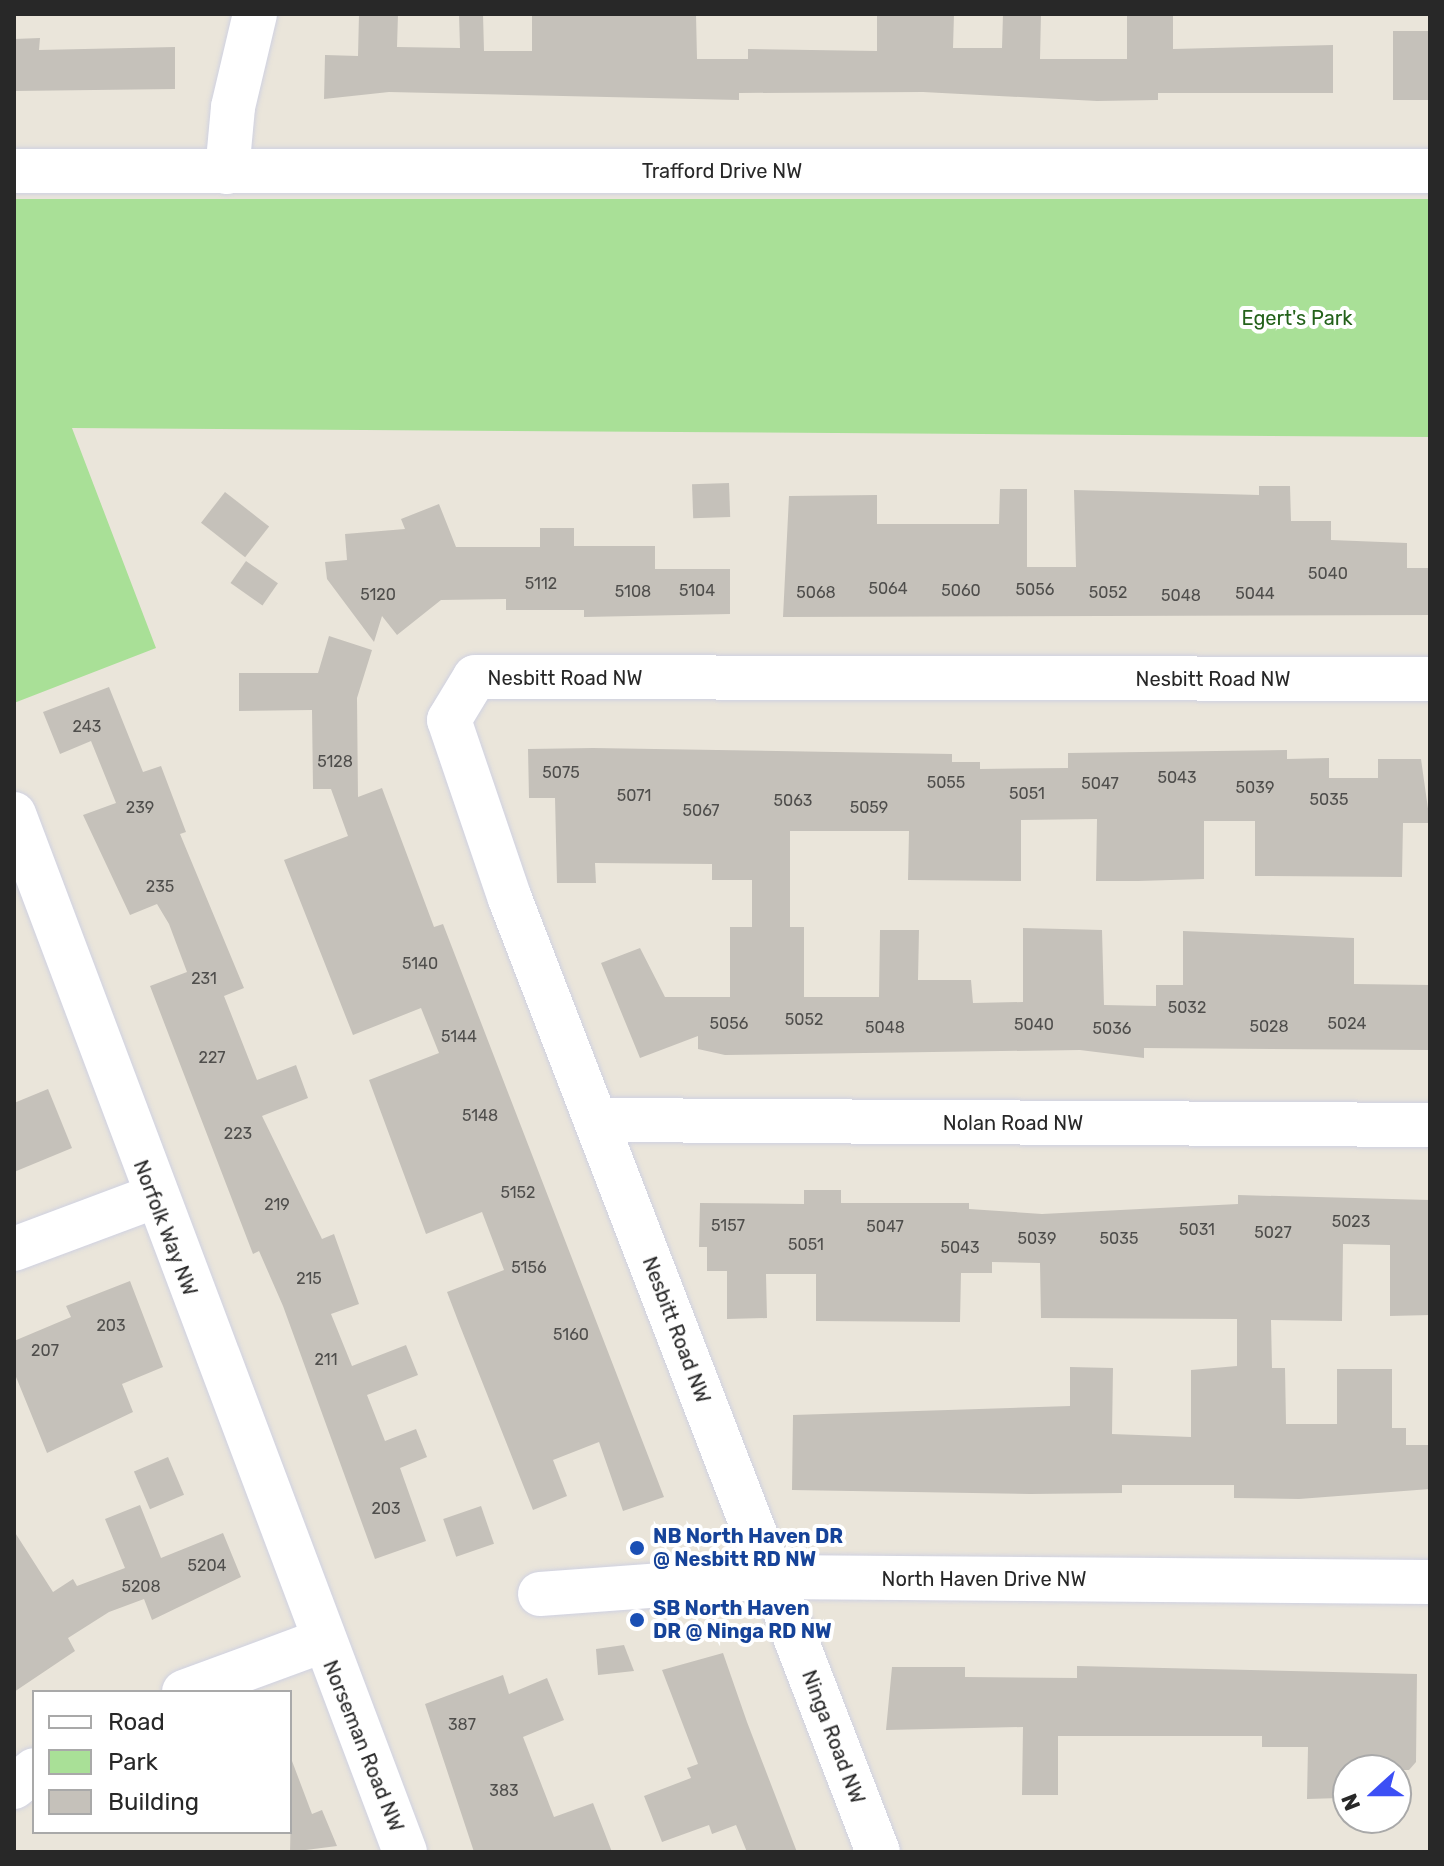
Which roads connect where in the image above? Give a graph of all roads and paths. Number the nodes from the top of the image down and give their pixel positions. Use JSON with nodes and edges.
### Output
{"nodes":[{"id":1,"x":255,"y":14,"type":"edge"},
{"id":2,"x":14,"y":171,"type":"edge"},
{"id":3,"x":1430,"y":171,"type":"edge"},
{"id":4,"x":227,"y":172,"type":"junction"},
{"id":5,"x":1430,"y":679,"type":"edge"},
{"id":6,"x":14,"y":814,"type":"edge"},
{"id":7,"x":597,"y":1120,"type":"junction"},
{"id":8,"x":1430,"y":1125,"type":"edge"},
{"id":9,"x":153,"y":1197,"type":"junction"},
{"id":10,"x":14,"y":1249,"type":"edge"},
{"id":11,"x":771,"y":1577,"type":"junction"},
{"id":12,"x":1430,"y":1582,"type":"edge"},
{"id":13,"x":540,"y":1594,"type":"dead end"},
{"id":14,"x":322,"y":1641,"type":"junction"},
{"id":15,"x":189,"y":1690,"type":"edge"},
{"id":16,"x":32,"y":1772,"type":"edge"},
{"id":17,"x":14,"y":1787,"type":"edge"},
{"id":18,"x":405,"y":1852,"type":"edge"},
{"id":19,"x":878,"y":1852,"type":"edge"}],
"edges":[{"from":1,"to":4,"type":"street"},
{"from":2,"to":4,"type":"street","name":"Trafford Drive NW"},
{"from":3,"to":4,"type":"street","name":"Trafford Drive NW"},
{"from":5,"to":7,"type":"street","name":"Nesbitt Road NW"},
{"from":6,"to":9,"type":"street","name":"Norfolk Way NW"},
{"from":7,"to":8,"type":"street","name":"Nolan Road NW"},
{"from":7,"to":11,"type":"street","name":"Nesbitt Road NW"},
{"from":9,"to":10,"type":"street"},
{"from":9,"to":14,"type":"street","name":"Norfolk Way NW"},
{"from":11,"to":12,"type":"street","name":"North Haven Drive NW"},
{"from":11,"to":13,"type":"street","name":"North Haven Drive NW"},
{"from":11,"to":19,"type":"street","name":"Ninga Road NW"},
{"from":14,"to":15,"type":"street"},
{"from":14,"to":18,"type":"street","name":"Norseman Road NW"},
{"from":16,"to":17,"type":"street"}]}
